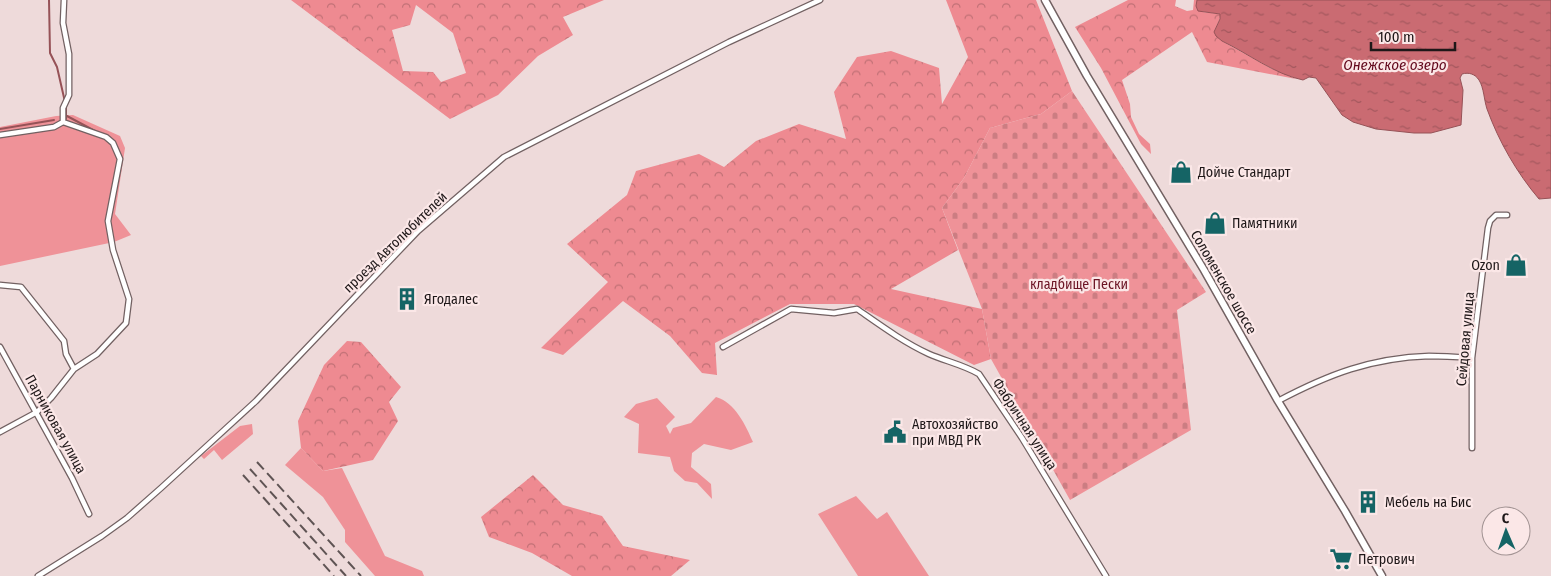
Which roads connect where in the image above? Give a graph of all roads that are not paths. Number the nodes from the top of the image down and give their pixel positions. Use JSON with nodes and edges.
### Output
{"nodes":[{"id":1,"x":64,"y":0,"type":"edge"},
{"id":2,"x":820,"y":0,"type":"edge"},
{"id":3,"x":1045,"y":0,"type":"edge"},
{"id":4,"x":63,"y":122,"type":"junction"},
{"id":5,"x":0,"y":135,"type":"edge"},
{"id":6,"x":1507,"y":214,"type":"dead end"},
{"id":7,"x":0,"y":285,"type":"edge"},
{"id":8,"x":0,"y":347,"type":"edge"},
{"id":9,"x":722,"y":348,"type":"dead end"},
{"id":10,"x":1472,"y":358,"type":"junction"},
{"id":11,"x":74,"y":369,"type":"junction"},
{"id":12,"x":1278,"y":401,"type":"junction"},
{"id":13,"x":36,"y":412,"type":"junction"},
{"id":14,"x":0,"y":432,"type":"edge"},
{"id":15,"x":1472,"y":448,"type":"dead end"},
{"id":16,"x":89,"y":514,"type":"dead end"},
{"id":17,"x":38,"y":576,"type":"edge"},
{"id":18,"x":1106,"y":576,"type":"edge"},
{"id":19,"x":1382,"y":576,"type":"edge"}],
"edges":[{"from":1,"to":4,"type":"street"},
{"from":2,"to":17,"type":"street","name":"проезд Автолюбителей"},
{"from":3,"to":12,"type":"main road","name":"Соломенское шоссе"},
{"from":4,"to":5,"type":"street"},
{"from":4,"to":11,"type":"street"},
{"from":6,"to":10,"type":"street","name":"Сейдовая улица"},
{"from":7,"to":11,"type":"street"},
{"from":8,"to":13,"type":"street","name":"Парниковая улица"},
{"from":9,"to":18,"type":"street","name":"Фабричная улица"},
{"from":10,"to":12,"type":"street"},
{"from":10,"to":15,"type":"street","name":"Сейдовая улица"},
{"from":11,"to":13,"type":"street"},
{"from":12,"to":19,"type":"main road","name":"Соломенское шоссе"},
{"from":13,"to":14,"type":"street"},
{"from":13,"to":16,"type":"street","name":"Парниковая улица"}]}
